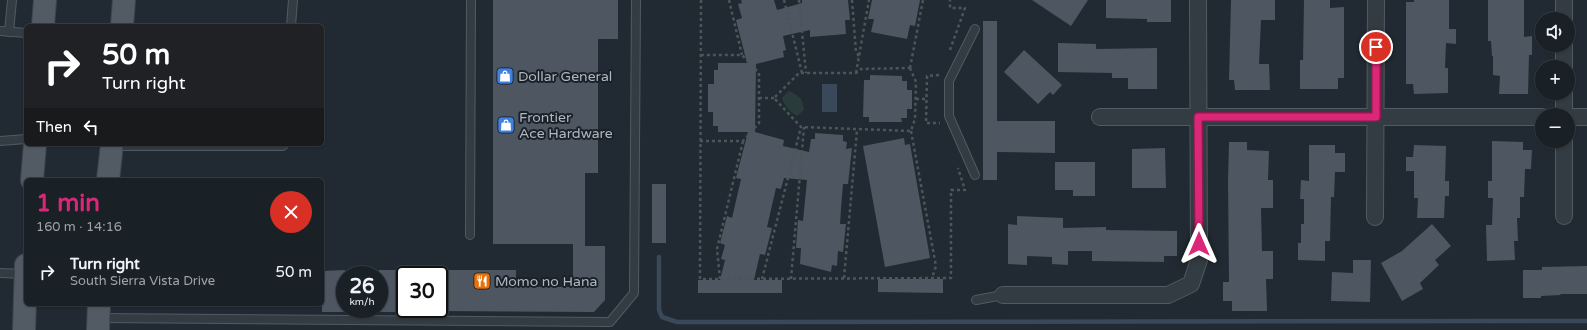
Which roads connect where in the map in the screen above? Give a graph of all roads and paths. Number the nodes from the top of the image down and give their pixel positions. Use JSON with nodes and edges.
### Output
{"nodes":[{"id":1,"x":12,"y":0,"type":"edge"},
{"id":2,"x":45,"y":0,"type":"edge"},
{"id":3,"x":124,"y":0,"type":"edge"},
{"id":4,"x":293,"y":0,"type":"edge"},
{"id":5,"x":471,"y":0,"type":"edge"},
{"id":6,"x":636,"y":0,"type":"edge"},
{"id":7,"x":701,"y":0,"type":"edge"},
{"id":8,"x":729,"y":0,"type":"edge"},
{"id":9,"x":784,"y":0,"type":"edge"},
{"id":10,"x":799,"y":0,"type":"edge"},
{"id":11,"x":852,"y":0,"type":"edge"},
{"id":12,"x":870,"y":0,"type":"edge"},
{"id":13,"x":922,"y":0,"type":"edge"},
{"id":14,"x":1198,"y":0,"type":"edge"},
{"id":15,"x":1376,"y":0,"type":"edge"},
{"id":16,"x":1564,"y":0,"type":"edge"},
{"id":17,"x":1564,"y":12,"type":"edge"},
{"id":18,"x":43,"y":24,"type":"edge"},
{"id":19,"x":122,"y":24,"type":"edge"},
{"id":20,"x":291,"y":24,"type":"edge"},
{"id":21,"x":975,"y":29,"type":"dead end"},
{"id":22,"x":0,"y":31,"type":"edge"},
{"id":23,"x":9,"y":32,"type":"junction"},
{"id":24,"x":24,"y":33,"type":"edge"},
{"id":25,"x":701,"y":54,"type":"junction"},
{"id":26,"x":742,"y":55,"type":"junction"},
{"id":27,"x":859,"y":57,"type":"junction"},
{"id":28,"x":910,"y":68,"type":"junction"},
{"id":29,"x":802,"y":73,"type":"junction"},
{"id":30,"x":806,"y":73,"type":"junction"},
{"id":31,"x":856,"y":73,"type":"junction"},
{"id":32,"x":759,"y":98,"type":"junction"},
{"id":33,"x":774,"y":98,"type":"junction"},
{"id":34,"x":916,"y":99,"type":"junction"},
{"id":35,"x":926,"y":99,"type":"dead end"},
{"id":36,"x":1100,"y":117,"type":"dead end"},
{"id":37,"x":1198,"y":117,"type":"junction"},
{"id":38,"x":1376,"y":117,"type":"junction"},
{"id":39,"x":1535,"y":117,"type":"edge"},
{"id":40,"x":1575,"y":117,"type":"edge"},
{"id":41,"x":1587,"y":117,"type":"edge"},
{"id":42,"x":803,"y":127,"type":"junction"},
{"id":43,"x":857,"y":130,"type":"junction"},
{"id":44,"x":911,"y":131,"type":"junction"},
{"id":45,"x":24,"y":139,"type":"edge"},
{"id":46,"x":700,"y":141,"type":"junction"},
{"id":47,"x":743,"y":141,"type":"junction"},
{"id":48,"x":0,"y":142,"type":"edge"},
{"id":49,"x":34,"y":146,"type":"edge"},
{"id":50,"x":105,"y":146,"type":"edge"},
{"id":51,"x":1564,"y":148,"type":"edge"},
{"id":52,"x":975,"y":175,"type":"dead end"},
{"id":53,"x":32,"y":178,"type":"edge"},
{"id":54,"x":108,"y":178,"type":"edge"},
{"id":55,"x":1564,"y":216,"type":"dead end"},
{"id":56,"x":1375,"y":217,"type":"dead end"},
{"id":57,"x":470,"y":235,"type":"dead end"},
{"id":58,"x":24,"y":269,"type":"edge"},
{"id":59,"x":0,"y":273,"type":"edge"},
{"id":60,"x":762,"y":278,"type":"junction"},
{"id":61,"x":791,"y":278,"type":"junction"},
{"id":62,"x":844,"y":278,"type":"junction"},
{"id":63,"x":932,"y":278,"type":"junction"},
{"id":64,"x":951,"y":278,"type":"dead end"},
{"id":65,"x":720,"y":279,"type":"junction"},
{"id":66,"x":1003,"y":295,"type":"joint"},
{"id":67,"x":976,"y":300,"type":"dead end"},
{"id":68,"x":25,"y":306,"type":"edge"},
{"id":69,"x":99,"y":317,"type":"edge"},
{"id":70,"x":24,"y":330,"type":"edge"}],
"edges":[{"from":1,"to":23,"type":"lane"},
{"from":2,"to":18,"type":"main road"},
{"from":3,"to":19,"type":"main road"},
{"from":4,"to":20,"type":"lane"},
{"from":5,"to":57,"type":"lane"},
{"from":6,"to":69,"type":"lane"},
{"from":7,"to":25,"type":"path"},
{"from":8,"to":26,"type":"path"},
{"from":9,"to":29,"type":"path"},
{"from":10,"to":30,"type":"path"},
{"from":11,"to":27,"type":"path"},
{"from":12,"to":27,"type":"path"},
{"from":13,"to":28,"type":"path"},
{"from":14,"to":37,"type":"street"},
{"from":15,"to":38,"type":"street"},
{"from":16,"to":17,"type":"street"},
{"from":21,"to":52,"type":"lane"},
{"from":22,"to":23,"type":"lane"},
{"from":23,"to":24,"type":"lane"},
{"from":25,"to":26,"type":"path"},
{"from":25,"to":46,"type":"path"},
{"from":26,"to":32,"type":"path"},
{"from":27,"to":31,"type":"path"},
{"from":28,"to":31,"type":"path"},
{"from":28,"to":34,"type":"path"},
{"from":29,"to":30,"type":"path"},
{"from":29,"to":33,"type":"path"},
{"from":30,"to":31,"type":"path"},
{"from":32,"to":33,"type":"path"},
{"from":32,"to":47,"type":"path"},
{"from":33,"to":42,"type":"path"},
{"from":34,"to":35,"type":"path"},
{"from":34,"to":44,"type":"path"},
{"from":36,"to":37,"type":"street"},
{"from":37,"to":38,"type":"street"},
{"from":37,"to":66,"type":"street"},
{"from":38,"to":39,"type":"street"},
{"from":38,"to":56,"type":"street"},
{"from":40,"to":41,"type":"street"},
{"from":42,"to":43,"type":"path"},
{"from":42,"to":60,"type":"path"},
{"from":42,"to":61,"type":"path"},
{"from":43,"to":44,"type":"path"},
{"from":43,"to":62,"type":"path"},
{"from":44,"to":63,"type":"path"},
{"from":45,"to":48,"type":"lane"},
{"from":46,"to":47,"type":"path"},
{"from":46,"to":65,"type":"path"},
{"from":47,"to":65,"type":"path"},
{"from":49,"to":53,"type":"main road"},
{"from":50,"to":54,"type":"main road"},
{"from":51,"to":55,"type":"street"},
{"from":58,"to":59,"type":"lane"},
{"from":60,"to":61,"type":"path"},
{"from":60,"to":65,"type":"path"},
{"from":61,"to":62,"type":"path"},
{"from":62,"to":63,"type":"path"},
{"from":63,"to":64,"type":"path"},
{"from":66,"to":67,"type":"lane"},
{"from":68,"to":70,"type":"main road"}]}
